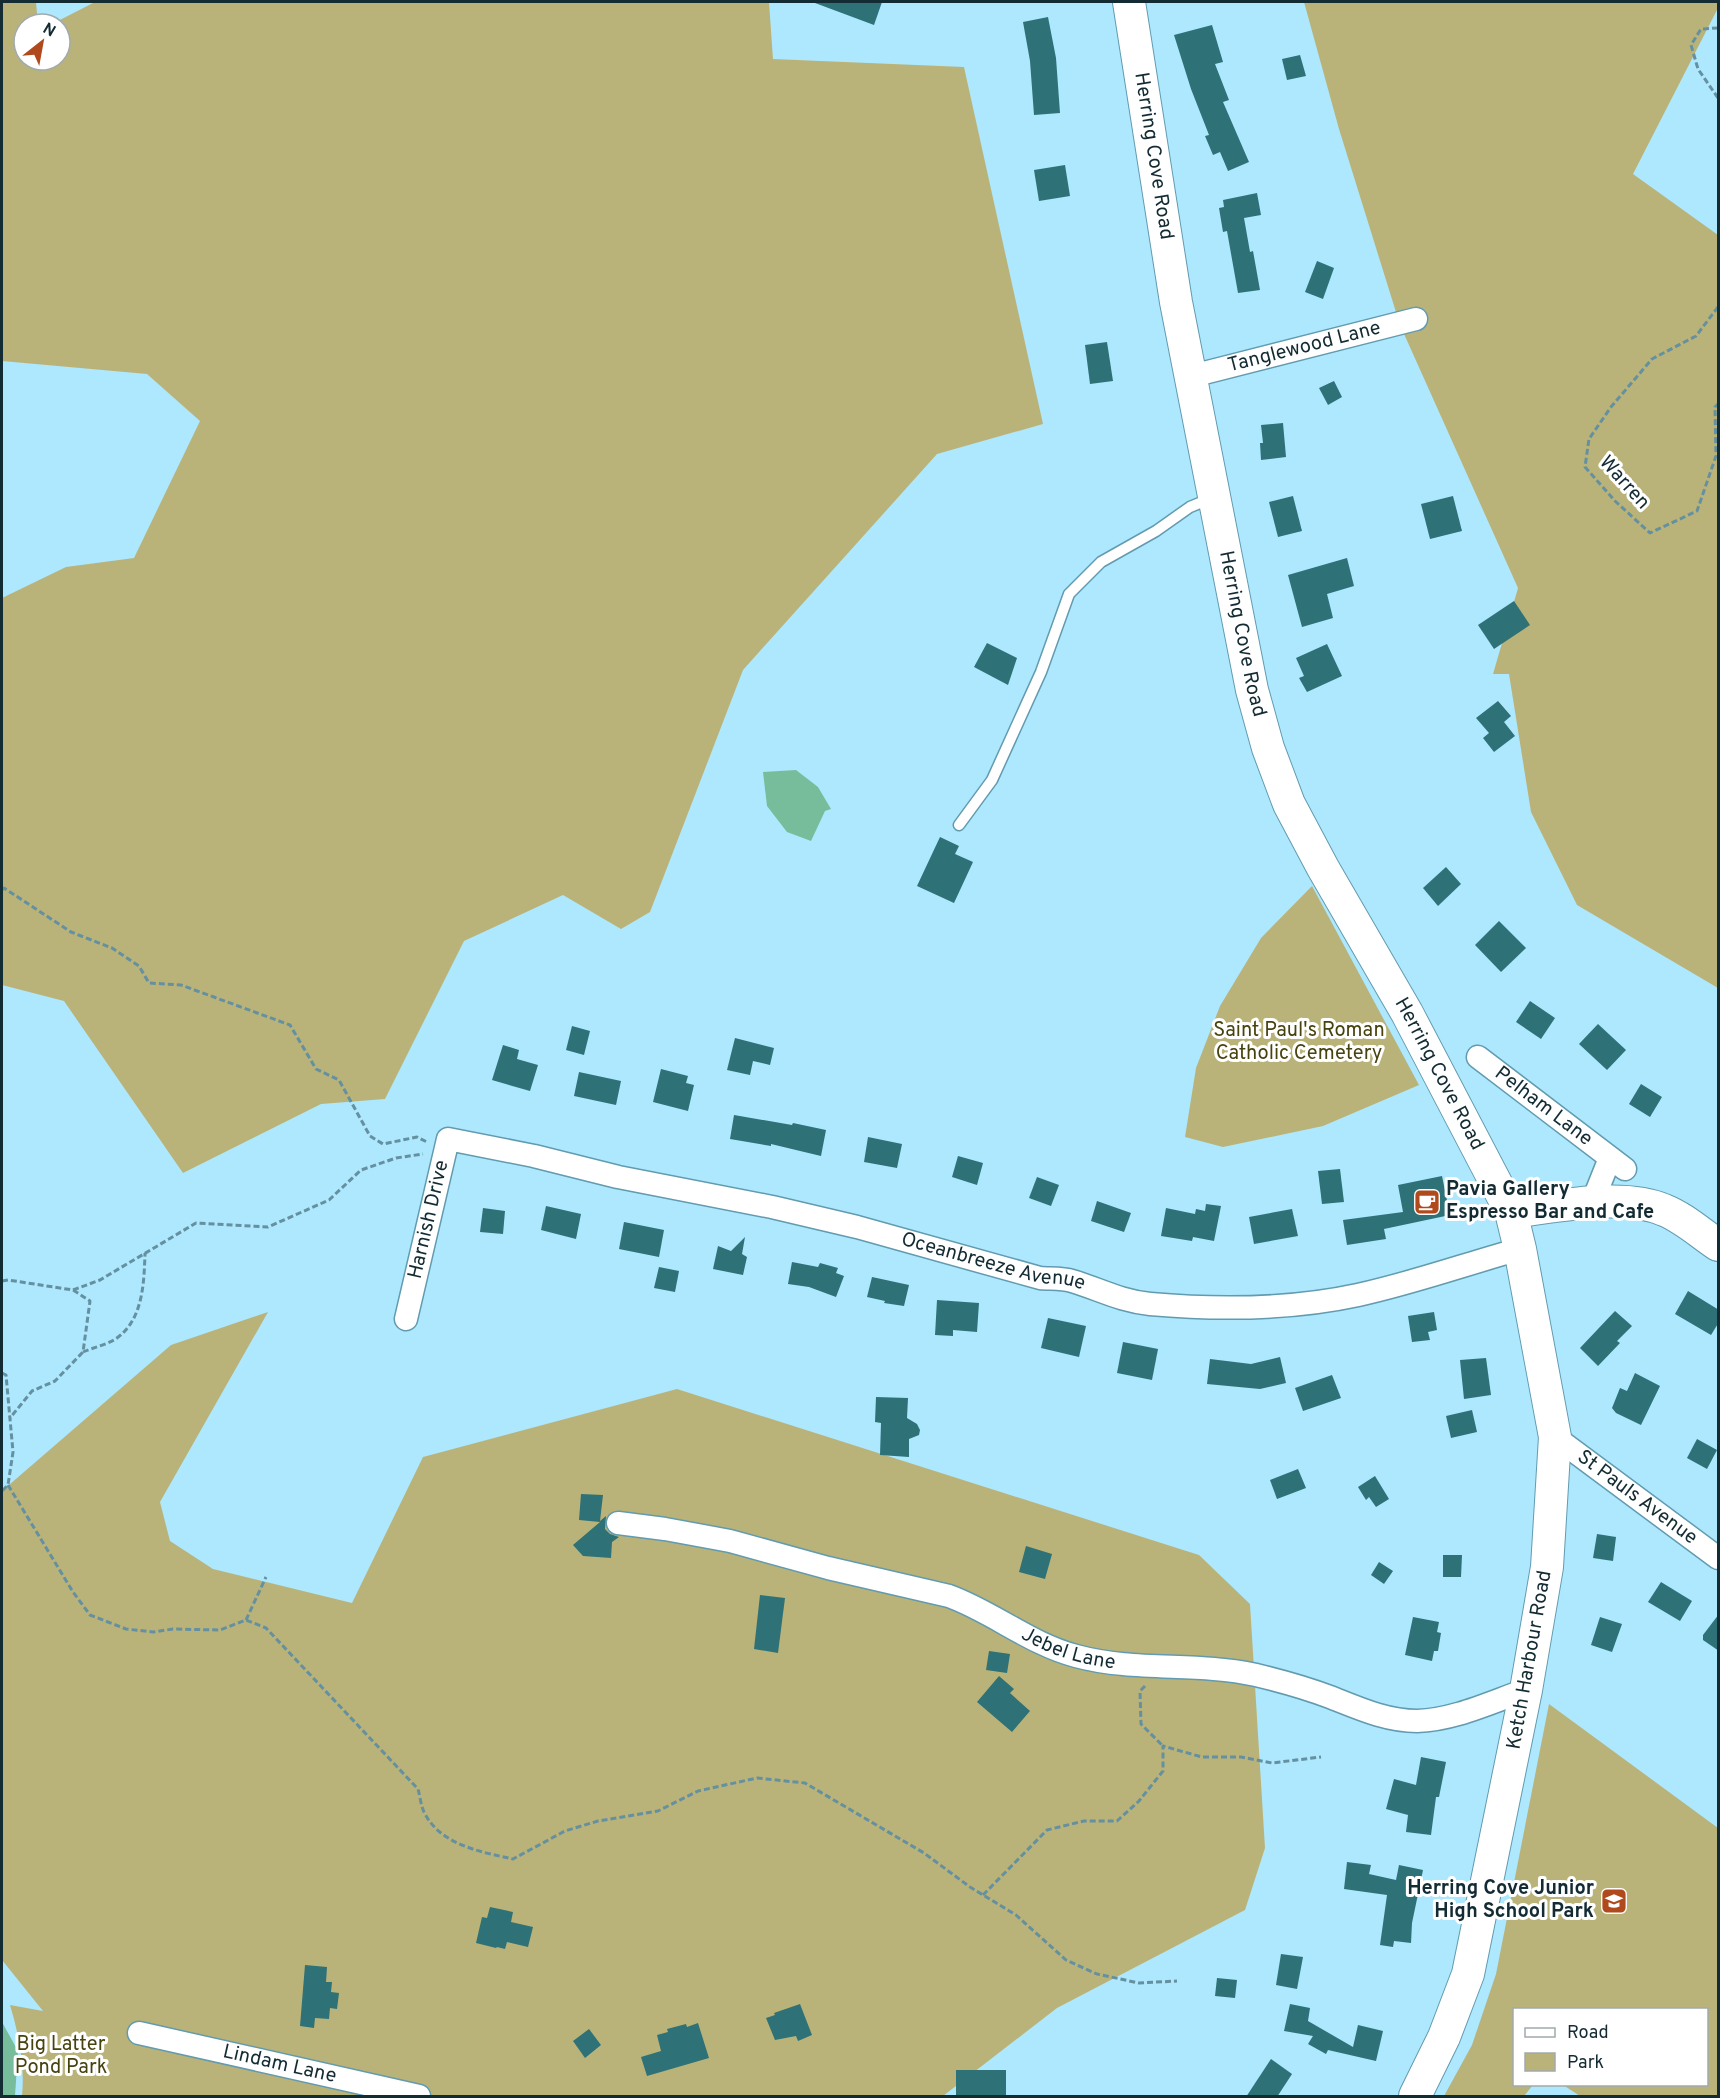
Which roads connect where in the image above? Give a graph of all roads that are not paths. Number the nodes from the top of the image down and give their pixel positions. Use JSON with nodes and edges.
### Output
{"nodes":[{"id":1,"x":1129,"y":2,"type":"edge"},
{"id":2,"x":1416,"y":319,"type":"dead end"},
{"id":3,"x":1192,"y":376,"type":"junction"},
{"id":4,"x":1215,"y":497,"type":"junction"},
{"id":5,"x":959,"y":825,"type":"dead end"},
{"id":6,"x":1478,"y":1057,"type":"dead end"},
{"id":7,"x":467,"y":1141,"type":"joint"},
{"id":8,"x":1592,"y":1203,"type":"junction"},
{"id":9,"x":1511,"y":1212,"type":"junction"},
{"id":10,"x":1719,"y":1245,"type":"edge"},
{"id":11,"x":1520,"y":1249,"type":"junction"},
{"id":12,"x":406,"y":1319,"type":"dead end"},
{"id":13,"x":1555,"y":1437,"type":"junction"},
{"id":14,"x":618,"y":1523,"type":"dead end"},
{"id":15,"x":1719,"y":1558,"type":"edge"},
{"id":16,"x":1526,"y":1690,"type":"junction"},
{"id":17,"x":140,"y":2033,"type":"dead end"},
{"id":18,"x":419,"y":2097,"type":"edge"},
{"id":19,"x":1414,"y":2097,"type":"edge"}],
"edges":[{"from":1,"to":3,"type":"main road","name":"Herring Cove Road"},
{"from":2,"to":3,"type":"street","name":"Tanglewood Lane"},
{"from":3,"to":4,"type":"main road","name":"Herring Cove Road"},
{"from":4,"to":5,"type":"lane"},
{"from":4,"to":9,"type":"main road","name":"Herring Cove Road"},
{"from":6,"to":8,"type":"street","name":"Pelham Lane"},
{"from":7,"to":11,"type":"street","name":"Oceanbreeze Avenue"},
{"from":7,"to":12,"type":"street","name":"Harnish Drive"},
{"from":8,"to":9,"type":"main road"},
{"from":8,"to":10,"type":"main road"},
{"from":9,"to":11,"type":"main road","name":"Ketch Harbour Road"},
{"from":11,"to":13,"type":"main road","name":"Ketch Harbour Road"},
{"from":13,"to":15,"type":"street","name":"St Pauls Avenue"},
{"from":13,"to":16,"type":"main road","name":"Ketch Harbour Road"},
{"from":14,"to":16,"type":"street","name":"Jebel Lane"},
{"from":16,"to":19,"type":"main road","name":"Ketch Harbour Road"},
{"from":17,"to":18,"type":"street","name":"Lindam Lane"}]}
